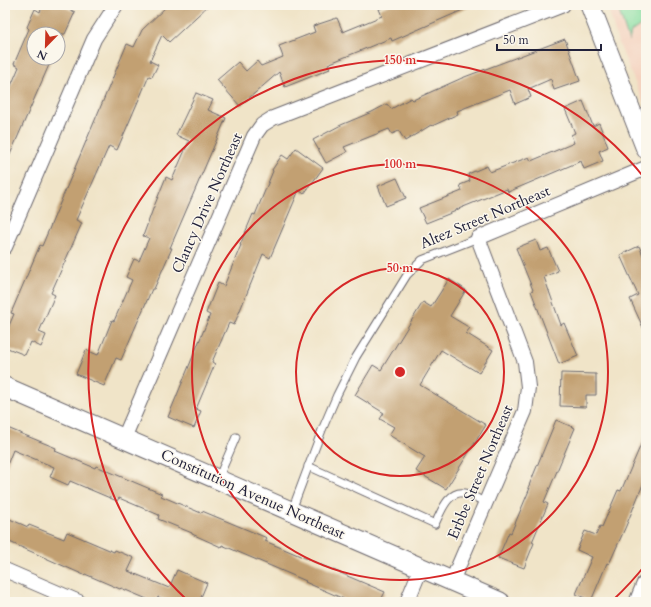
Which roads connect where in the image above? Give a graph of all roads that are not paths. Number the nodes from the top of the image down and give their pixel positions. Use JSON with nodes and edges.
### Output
{"nodes":[{"id":1,"x":116,"y":5,"type":"edge"},
{"id":2,"x":562,"y":5,"type":"edge"},
{"id":3,"x":590,"y":5,"type":"edge"},
{"id":4,"x":646,"y":149,"type":"edge"},
{"id":5,"x":646,"y":168,"type":"edge"},
{"id":6,"x":478,"y":238,"type":"junction"},
{"id":7,"x":5,"y":247,"type":"edge"},
{"id":8,"x":5,"y":387,"type":"edge"},
{"id":9,"x":236,"y":437,"type":"dead end"},
{"id":10,"x":124,"y":438,"type":"junction"},
{"id":11,"x":308,"y":466,"type":"junction"},
{"id":12,"x":218,"y":480,"type":"junction"},
{"id":13,"x":485,"y":502,"type":"junction"},
{"id":14,"x":292,"y":512,"type":"junction"},
{"id":15,"x":421,"y":568,"type":"junction"},
{"id":16,"x":5,"y":570,"type":"edge"},
{"id":17,"x":452,"y":581,"type":"junction"},
{"id":18,"x":646,"y":585,"type":"edge"},
{"id":19,"x":79,"y":602,"type":"edge"},
{"id":20,"x":407,"y":602,"type":"edge"},
{"id":21,"x":500,"y":602,"type":"edge"},
{"id":22,"x":639,"y":602,"type":"edge"}],
"edges":[{"from":1,"to":7,"type":"street"},
{"from":2,"to":10,"type":"street","name":"Clancy Drive Northeast"},
{"from":3,"to":4,"type":"street"},
{"from":5,"to":6,"type":"street","name":"Altez Street Northeast"},
{"from":6,"to":11,"type":"lane","name":"Altez Street Northeast"},
{"from":6,"to":13,"type":"street","name":"Erbbe Street Northeast"},
{"from":8,"to":10,"type":"street","name":"Constitution Avenue Northeast"},
{"from":9,"to":12,"type":"lane"},
{"from":10,"to":12,"type":"street","name":"Constitution Avenue Northeast"},
{"from":11,"to":13,"type":"lane"},
{"from":11,"to":14,"type":"lane","name":"Altez Street Northeast"},
{"from":12,"to":14,"type":"street","name":"Constitution Avenue Northeast"},
{"from":13,"to":17,"type":"street","name":"Erbbe Street Northeast"},
{"from":14,"to":15,"type":"street","name":"Constitution Avenue Northeast"},
{"from":15,"to":17,"type":"street","name":"Constitution Avenue Northeast"},
{"from":15,"to":20,"type":"street"},
{"from":16,"to":19,"type":"street"},
{"from":17,"to":21,"type":"street","name":"Constitution Avenue Northeast"},
{"from":18,"to":22,"type":"street"}]}
